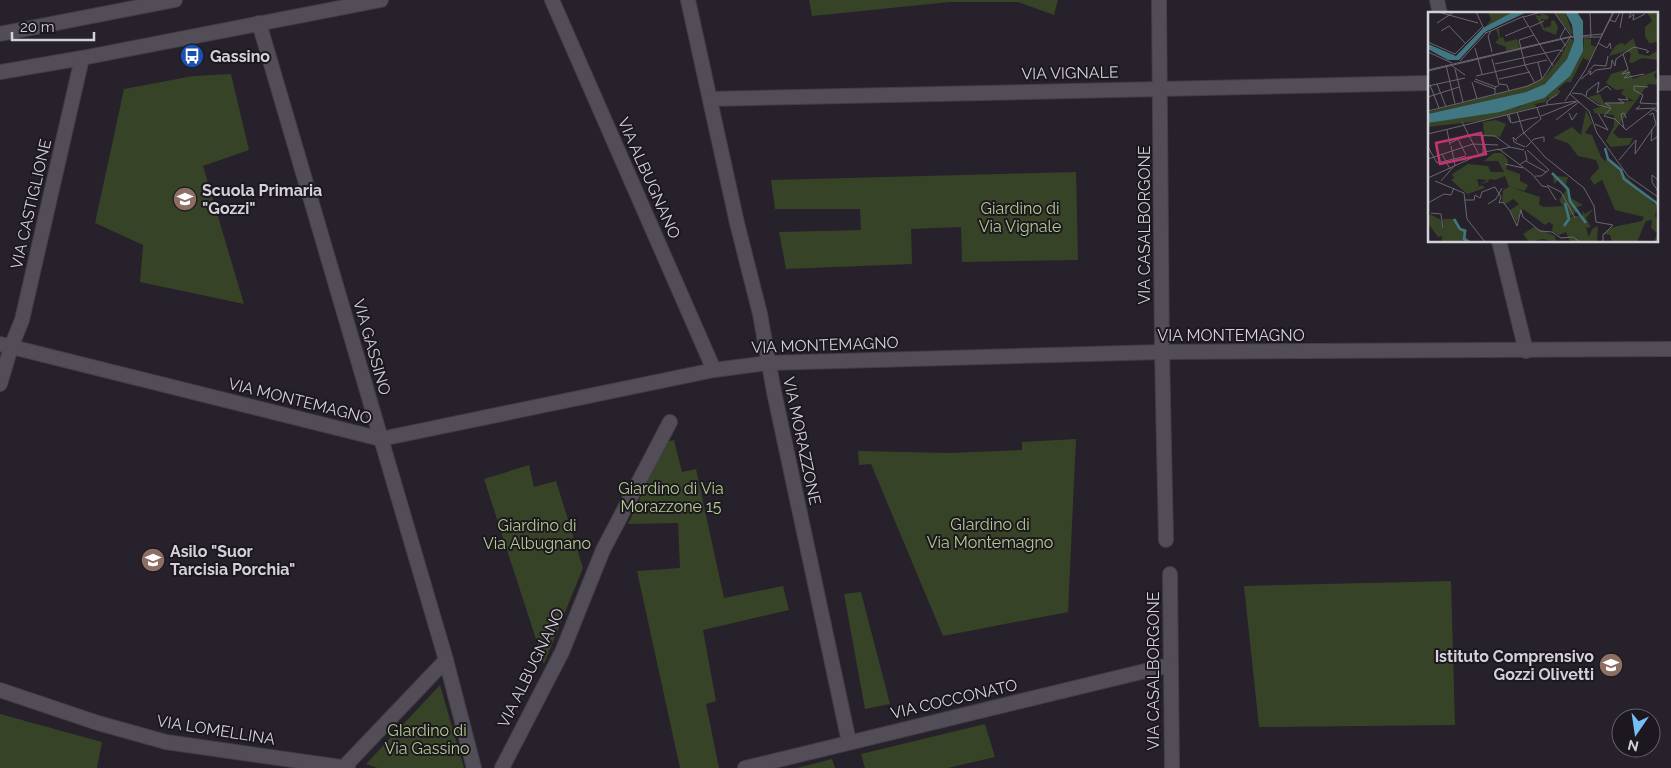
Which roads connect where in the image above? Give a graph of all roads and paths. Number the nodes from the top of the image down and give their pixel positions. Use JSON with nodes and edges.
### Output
{"nodes":[{"id":1,"x":175,"y":0,"type":"edge"},
{"id":2,"x":381,"y":0,"type":"edge"},
{"id":3,"x":552,"y":0,"type":"edge"},
{"id":4,"x":688,"y":0,"type":"edge"},
{"id":5,"x":1158,"y":0,"type":"edge"},
{"id":6,"x":259,"y":23,"type":"junction"},
{"id":7,"x":0,"y":34,"type":"edge"},
{"id":8,"x":82,"y":58,"type":"junction"},
{"id":9,"x":0,"y":72,"type":"edge"},
{"id":10,"x":1428,"y":83,"type":"edge"},
{"id":11,"x":1658,"y":83,"type":"edge"},
{"id":12,"x":1671,"y":83,"type":"edge"},
{"id":13,"x":1160,"y":88,"type":"junction"},
{"id":14,"x":710,"y":99,"type":"junction"},
{"id":15,"x":1499,"y":242,"type":"edge"},
{"id":16,"x":6,"y":345,"type":"edge"},
{"id":17,"x":1671,"y":349,"type":"edge"},
{"id":18,"x":1526,"y":351,"type":"junction"},
{"id":19,"x":1162,"y":352,"type":"junction"},
{"id":20,"x":768,"y":362,"type":"junction"},
{"id":21,"x":714,"y":370,"type":"junction"},
{"id":22,"x":0,"y":384,"type":"edge"},
{"id":23,"x":670,"y":422,"type":"dead end"},
{"id":24,"x":381,"y":439,"type":"junction"},
{"id":25,"x":1166,"y":540,"type":"dead end"},
{"id":26,"x":1170,"y":574,"type":"dead end"},
{"id":27,"x":446,"y":660,"type":"junction"},
{"id":28,"x":1170,"y":665,"type":"junction"},
{"id":29,"x":0,"y":690,"type":"edge"},
{"id":30,"x":849,"y":742,"type":"junction"},
{"id":31,"x":346,"y":767,"type":"edge"},
{"id":32,"x":474,"y":768,"type":"edge"},
{"id":33,"x":502,"y":768,"type":"edge"},
{"id":34,"x":745,"y":768,"type":"edge"},
{"id":35,"x":1172,"y":768,"type":"edge"}],
"edges":[{"from":1,"to":7,"type":"street"},
{"from":2,"to":6,"type":"street"},
{"from":3,"to":21,"type":"street","name":"VIA ALBUGNANO"},
{"from":4,"to":14,"type":"street","name":"VIA MORAZZONE"},
{"from":5,"to":13,"type":"street","name":"VIA CASALBORGONE"},
{"from":6,"to":8,"type":"street"},
{"from":6,"to":24,"type":"street","name":"VIA GASSINO"},
{"from":8,"to":9,"type":"street"},
{"from":8,"to":16,"type":"street","name":"VIA CASTIGLIONE"},
{"from":10,"to":13,"type":"street","name":"VIA VIGNALE"},
{"from":11,"to":12,"type":"street"},
{"from":13,"to":14,"type":"street","name":"VIA VIGNALE"},
{"from":13,"to":19,"type":"street","name":"VIA CASALBORGONE"},
{"from":14,"to":20,"type":"street","name":"VIA MORAZZONE"},
{"from":15,"to":18,"type":"street"},
{"from":16,"to":22,"type":"street","name":"VIA CASTIGLIONE"},
{"from":16,"to":24,"type":"street","name":"VIA MONTEMAGNO"},
{"from":17,"to":18,"type":"street","name":"VIA MONTEMAGNO"},
{"from":18,"to":19,"type":"street","name":"VIA MONTEMAGNO"},
{"from":19,"to":20,"type":"street","name":"VIA MONTEMAGNO"},
{"from":19,"to":25,"type":"street","name":"VIA CASALBORGONE"},
{"from":20,"to":21,"type":"street","name":"VIA MONTEMAGNO"},
{"from":20,"to":30,"type":"street","name":"VIA MORAZZONE"},
{"from":21,"to":24,"type":"street","name":"VIA MONTEMAGNO"},
{"from":23,"to":33,"type":"street","name":"VIA ALBUGNANO"},
{"from":24,"to":27,"type":"street","name":"VIA GASSINO"},
{"from":26,"to":28,"type":"street","name":"VIA CASALBORGONE"},
{"from":27,"to":31,"type":"street","name":"VIA LOMELLINA"},
{"from":27,"to":32,"type":"street","name":"VIA GASSINO"},
{"from":28,"to":30,"type":"street","name":"VIA COCCONATO"},
{"from":28,"to":35,"type":"street","name":"VIA CASALBORGONE"},
{"from":29,"to":31,"type":"street","name":"VIA LOMELLINA"},
{"from":30,"to":34,"type":"street","name":"VIA COCCONATO"}]}
